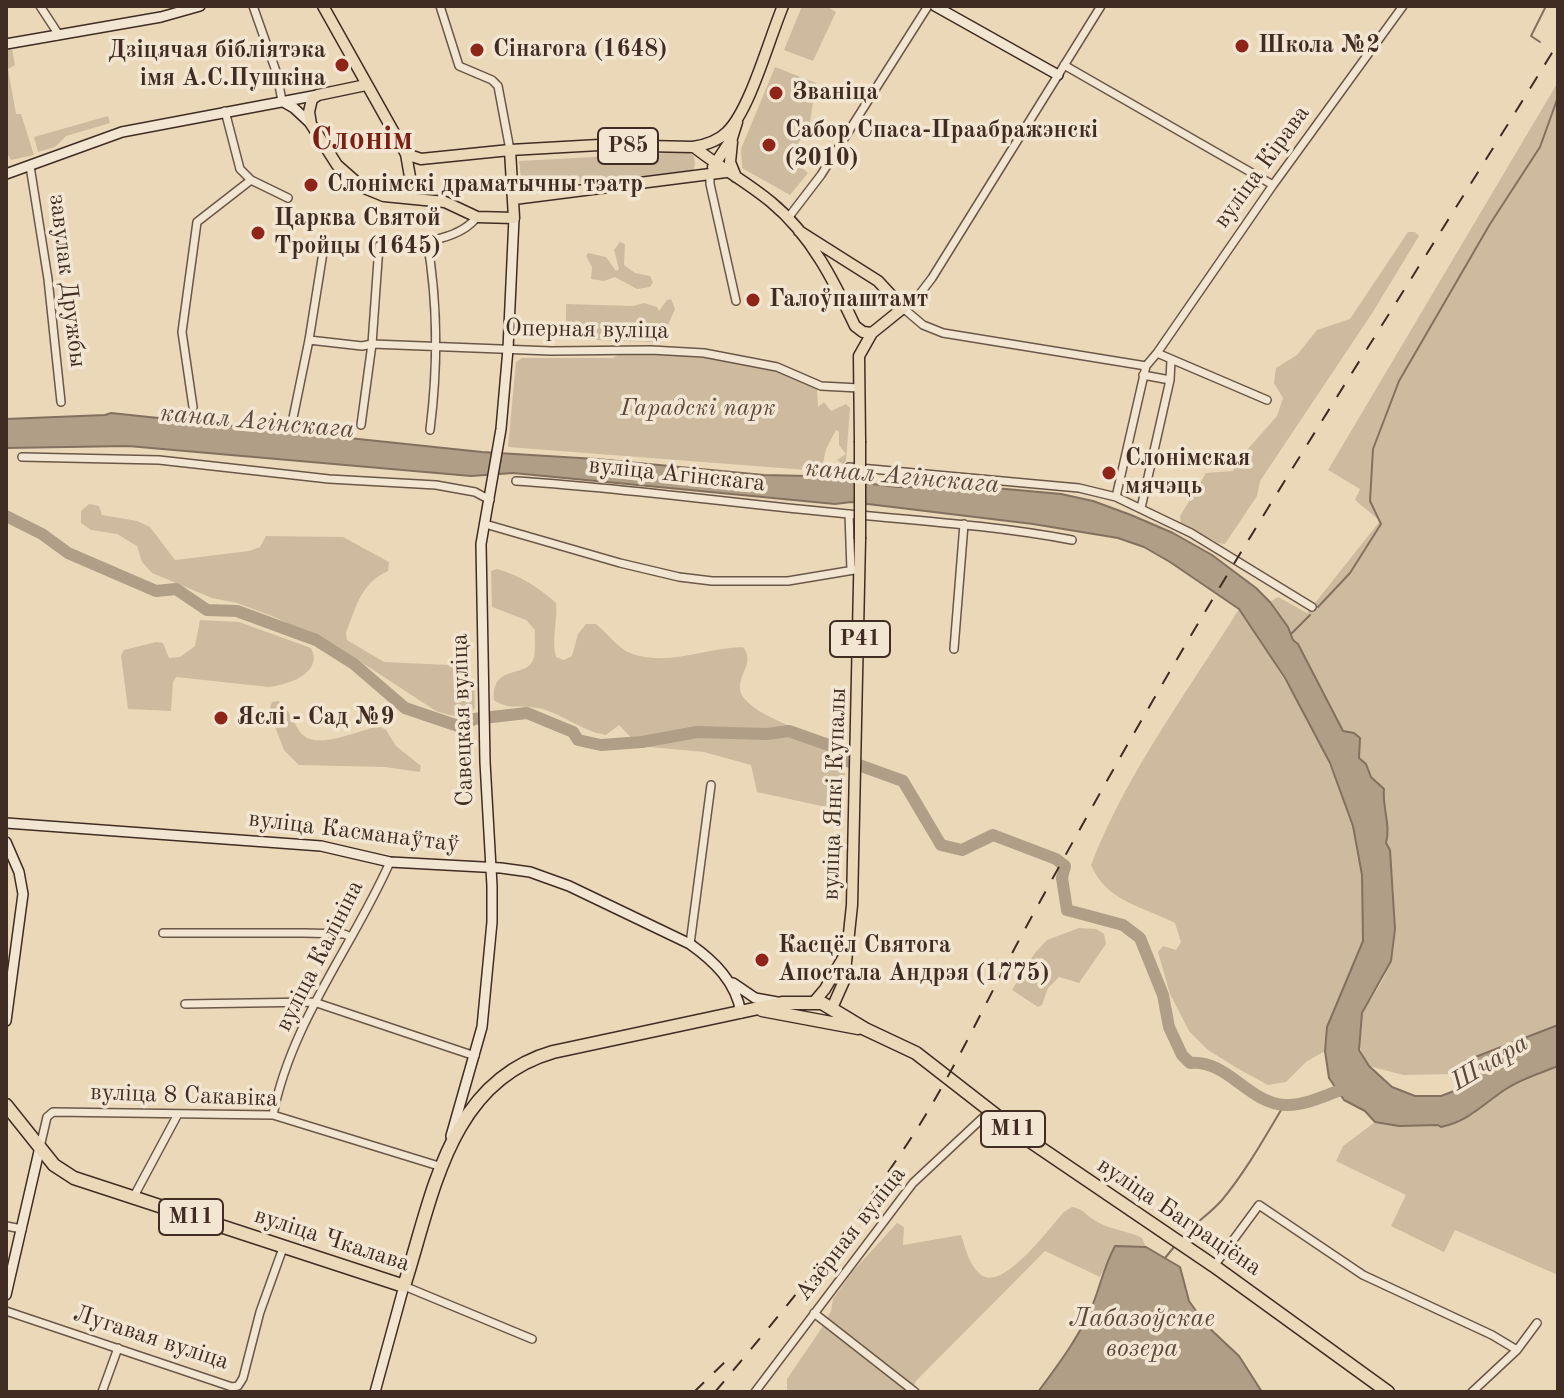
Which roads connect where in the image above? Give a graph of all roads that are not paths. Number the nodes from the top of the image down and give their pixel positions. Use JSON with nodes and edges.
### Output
{"nodes":[{"id":1,"x":40,"y":6,"type":"edge"},
{"id":2,"x":200,"y":6,"type":"edge"},
{"id":3,"x":253,"y":6,"type":"edge"},
{"id":4,"x":323,"y":6,"type":"edge"},
{"id":5,"x":440,"y":6,"type":"edge"},
{"id":6,"x":783,"y":6,"type":"edge"},
{"id":7,"x":928,"y":6,"type":"edge"},
{"id":8,"x":935,"y":6,"type":"edge"},
{"id":9,"x":1101,"y":6,"type":"edge"},
{"id":10,"x":1403,"y":6,"type":"edge"},
{"id":11,"x":57,"y":36,"type":"junction"},
{"id":12,"x":6,"y":44,"type":"edge"},
{"id":13,"x":1061,"y":70,"type":"junction"},
{"id":14,"x":366,"y":85,"type":"junction"},
{"id":15,"x":318,"y":95,"type":"junction"},
{"id":16,"x":282,"y":101,"type":"junction"},
{"id":17,"x":225,"y":111,"type":"junction"},
{"id":18,"x":311,"y":124,"type":"junction"},
{"id":19,"x":729,"y":135,"type":"junction"},
{"id":20,"x":696,"y":149,"type":"junction"},
{"id":21,"x":510,"y":150,"type":"junction"},
{"id":22,"x":406,"y":154,"type":"junction"},
{"id":23,"x":30,"y":166,"type":"junction"},
{"id":24,"x":712,"y":169,"type":"junction"},
{"id":25,"x":6,"y":174,"type":"edge"},
{"id":26,"x":690,"y":178,"type":"junction"},
{"id":27,"x":737,"y":179,"type":"junction"},
{"id":28,"x":251,"y":180,"type":"junction"},
{"id":29,"x":1273,"y":185,"type":"junction"},
{"id":30,"x":384,"y":196,"type":"junction"},
{"id":31,"x":288,"y":198,"type":"dead end"},
{"id":32,"x":514,"y":199,"type":"junction"},
{"id":33,"x":477,"y":217,"type":"junction"},
{"id":34,"x":514,"y":218,"type":"junction"},
{"id":35,"x":788,"y":218,"type":"junction"},
{"id":36,"x":799,"y":231,"type":"junction"},
{"id":37,"x":325,"y":240,"type":"dead end"},
{"id":38,"x":427,"y":240,"type":"junction"},
{"id":39,"x":848,"y":260,"type":"junction"},
{"id":40,"x":829,"y":272,"type":"junction"},
{"id":41,"x":736,"y":301,"type":"dead end"},
{"id":42,"x":903,"y":308,"type":"junction"},
{"id":43,"x":855,"y":326,"type":"junction"},
{"id":44,"x":872,"y":333,"type":"junction"},
{"id":45,"x":309,"y":340,"type":"junction"},
{"id":46,"x":372,"y":344,"type":"junction"},
{"id":47,"x":435,"y":346,"type":"junction"},
{"id":48,"x":508,"y":349,"type":"junction"},
{"id":49,"x":1157,"y":353,"type":"junction"},
{"id":50,"x":859,"y":356,"type":"junction"},
{"id":51,"x":1171,"y":360,"type":"junction"},
{"id":52,"x":1146,"y":366,"type":"junction"},
{"id":53,"x":1143,"y":375,"type":"junction"},
{"id":54,"x":1170,"y":380,"type":"junction"},
{"id":55,"x":859,"y":388,"type":"junction"},
{"id":56,"x":1267,"y":400,"type":"dead end"},
{"id":57,"x":61,"y":402,"type":"dead end"},
{"id":58,"x":193,"y":407,"type":"dead end"},
{"id":59,"x":293,"y":418,"type":"dead end"},
{"id":60,"x":361,"y":425,"type":"dead end"},
{"id":61,"x":430,"y":430,"type":"dead end"},
{"id":62,"x":22,"y":457,"type":"dead end"},
{"id":63,"x":849,"y":467,"type":"dead end"},
{"id":64,"x":516,"y":481,"type":"dead end"},
{"id":65,"x":491,"y":496,"type":"junction"},
{"id":66,"x":1116,"y":497,"type":"junction"},
{"id":67,"x":1141,"y":508,"type":"junction"},
{"id":68,"x":849,"y":514,"type":"junction"},
{"id":69,"x":485,"y":524,"type":"junction"},
{"id":70,"x":964,"y":524,"type":"junction"},
{"id":71,"x":1072,"y":540,"type":"dead end"},
{"id":72,"x":855,"y":570,"type":"junction"},
{"id":73,"x":1312,"y":607,"type":"dead end"},
{"id":74,"x":954,"y":649,"type":"dead end"},
{"id":75,"x":711,"y":785,"type":"dead end"},
{"id":76,"x":6,"y":823,"type":"edge"},
{"id":77,"x":6,"y":842,"type":"edge"},
{"id":78,"x":390,"y":862,"type":"junction"},
{"id":79,"x":491,"y":867,"type":"junction"},
{"id":80,"x":163,"y":933,"type":"dead end"},
{"id":81,"x":351,"y":937,"type":"junction"},
{"id":82,"x":690,"y":944,"type":"junction"},
{"id":83,"x":848,"y":949,"type":"junction"},
{"id":84,"x":727,"y":979,"type":"junction"},
{"id":85,"x":844,"y":981,"type":"junction"},
{"id":86,"x":314,"y":1002,"type":"junction"},
{"id":87,"x":814,"y":1002,"type":"junction"},
{"id":88,"x":782,"y":1003,"type":"junction"},
{"id":89,"x":185,"y":1004,"type":"dead end"},
{"id":90,"x":832,"y":1008,"type":"junction"},
{"id":91,"x":759,"y":1010,"type":"junction"},
{"id":92,"x":741,"y":1013,"type":"junction"},
{"id":93,"x":848,"y":1020,"type":"junction"},
{"id":94,"x":6,"y":1021,"type":"edge"},
{"id":95,"x":820,"y":1022,"type":"junction"},
{"id":96,"x":865,"y":1029,"type":"junction"},
{"id":97,"x":475,"y":1056,"type":"junction"},
{"id":98,"x":466,"y":1088,"type":"junction"},
{"id":99,"x":484,"y":1093,"type":"junction"},
{"id":100,"x":6,"y":1105,"type":"edge"},
{"id":101,"x":990,"y":1111,"type":"junction"},
{"id":102,"x":178,"y":1114,"type":"junction"},
{"id":103,"x":273,"y":1115,"type":"junction"},
{"id":104,"x":40,"y":1147,"type":"junction"},
{"id":105,"x":447,"y":1147,"type":"junction"},
{"id":106,"x":442,"y":1167,"type":"junction"},
{"id":107,"x":133,"y":1198,"type":"junction"},
{"id":108,"x":6,"y":1226,"type":"edge"},
{"id":109,"x":22,"y":1229,"type":"junction"},
{"id":110,"x":283,"y":1248,"type":"junction"},
{"id":111,"x":1214,"y":1266,"type":"junction"},
{"id":112,"x":404,"y":1286,"type":"junction"},
{"id":113,"x":6,"y":1295,"type":"edge"},
{"id":114,"x":6,"y":1311,"type":"edge"},
{"id":115,"x":814,"y":1313,"type":"junction"},
{"id":116,"x":1537,"y":1323,"type":"dead end"},
{"id":117,"x":532,"y":1339,"type":"dead end"},
{"id":118,"x":118,"y":1348,"type":"junction"},
{"id":119,"x":1517,"y":1350,"type":"junction"},
{"id":120,"x":102,"y":1392,"type":"edge"},
{"id":121,"x":375,"y":1392,"type":"edge"},
{"id":122,"x":755,"y":1392,"type":"edge"},
{"id":123,"x":915,"y":1392,"type":"edge"},
{"id":124,"x":1388,"y":1392,"type":"edge"},
{"id":125,"x":1472,"y":1392,"type":"edge"}],
"edges":[{"from":1,"to":11,"type":"street"},
{"from":2,"to":11,"type":"street"},
{"from":3,"to":16,"type":"street"},
{"from":4,"to":14,"type":"main road"},
{"from":5,"to":21,"type":"street","name":"Савецкая вуліца"},
{"from":6,"to":19,"type":"main road"},
{"from":7,"to":35,"type":"street"},
{"from":8,"to":13,"type":"street"},
{"from":9,"to":13,"type":"street"},
{"from":10,"to":29,"type":"street","name":"вуліца Кірава"},
{"from":11,"to":12,"type":"street"},
{"from":13,"to":29,"type":"street"},
{"from":13,"to":42,"type":"street"},
{"from":14,"to":15,"type":"main road"},
{"from":14,"to":22,"type":"main road"},
{"from":15,"to":16,"type":"street"},
{"from":15,"to":18,"type":"main road"},
{"from":16,"to":17,"type":"street"},
{"from":16,"to":18,"type":"street"},
{"from":17,"to":23,"type":"street"},
{"from":17,"to":28,"type":"street"},
{"from":18,"to":30,"type":"main road"},
{"from":19,"to":20,"type":"main road"},
{"from":19,"to":24,"type":"main road"},
{"from":19,"to":27,"type":"main road"},
{"from":20,"to":21,"type":"main road","number":"Р85"},
{"from":20,"to":24,"type":"main road"},
{"from":20,"to":26,"type":"main road","number":"Р85"},
{"from":21,"to":22,"type":"main road","number":"Р85"},
{"from":21,"to":32,"type":"main road","name":"Савецкая вуліца"},
{"from":22,"to":30,"type":"main road"},
{"from":23,"to":25,"type":"street"},
{"from":23,"to":57,"type":"street","name":"завулак Дружбы"},
{"from":24,"to":26,"type":"main road"},
{"from":24,"to":27,"type":"main road","number":"Р41"},
{"from":24,"to":41,"type":"street"},
{"from":26,"to":32,"type":"main road","number":"Р85"},
{"from":27,"to":35,"type":"main road","number":"Р41"},
{"from":28,"to":31,"type":"street"},
{"from":28,"to":58,"type":"street"},
{"from":29,"to":49,"type":"street","name":"вуліца Кірава"},
{"from":30,"to":33,"type":"main road"},
{"from":32,"to":34,"type":"main road","name":"Савецкая вуліца"},
{"from":33,"to":34,"type":"main road"},
{"from":33,"to":38,"type":"street"},
{"from":34,"to":48,"type":"street","name":"Савецкая вуліца"},
{"from":35,"to":36,"type":"main road","number":"Р41"},
{"from":36,"to":39,"type":"main road","number":"Р41"},
{"from":36,"to":40,"type":"main road","number":"Р41"},
{"from":37,"to":45,"type":"street"},
{"from":38,"to":46,"type":"street"},
{"from":38,"to":47,"type":"street"},
{"from":39,"to":40,"type":"main road"},
{"from":39,"to":42,"type":"main road","number":"Р41"},
{"from":40,"to":43,"type":"main road","number":"Р41"},
{"from":42,"to":44,"type":"main road","number":"Р41"},
{"from":42,"to":52,"type":"street"},
{"from":43,"to":44,"type":"main road"},
{"from":43,"to":50,"type":"main road","number":"Р41"},
{"from":44,"to":50,"type":"main road","name":"вуліца Янкі Купалы","number":"Р41"},
{"from":45,"to":46,"type":"street","name":"Оперная вуліца"},
{"from":45,"to":59,"type":"street"},
{"from":46,"to":47,"type":"street","name":"Оперная вуліца"},
{"from":46,"to":60,"type":"street"},
{"from":47,"to":48,"type":"street","name":"Оперная вуліца"},
{"from":47,"to":61,"type":"street"},
{"from":48,"to":55,"type":"street","name":"Оперная вуліца"},
{"from":48,"to":65,"type":"street","name":"Савецкая вуліца"},
{"from":49,"to":51,"type":"street"},
{"from":49,"to":52,"type":"street","name":"вуліца Кірава"},
{"from":50,"to":55,"type":"main road","name":"вуліца Янкі Купалы","number":"Р41"},
{"from":51,"to":54,"type":"street"},
{"from":51,"to":56,"type":"street"},
{"from":52,"to":53,"type":"street"},
{"from":53,"to":54,"type":"street"},
{"from":53,"to":66,"type":"street"},
{"from":54,"to":67,"type":"street"},
{"from":55,"to":72,"type":"main road","name":"вуліца Янкі Купалы","number":"Р41","bridge":true},
{"from":62,"to":65,"type":"street"},
{"from":63,"to":66,"type":"street"},
{"from":64,"to":68,"type":"street","name":"вуліца Агінскага"},
{"from":65,"to":69,"type":"street","name":"Савецкая вуліца"},
{"from":66,"to":67,"type":"street"},
{"from":67,"to":73,"type":"street"},
{"from":68,"to":70,"type":"street","name":"вуліца Агінскага"},
{"from":68,"to":72,"type":"street"},
{"from":69,"to":72,"type":"street"},
{"from":69,"to":79,"type":"street","name":"Савецкая вуліца"},
{"from":70,"to":71,"type":"street","name":"вуліца Агінскага"},
{"from":70,"to":74,"type":"street"},
{"from":72,"to":83,"type":"main road","name":"вуліца Янкі Купалы","number":"Р41"},
{"from":75,"to":82,"type":"street"},
{"from":76,"to":78,"type":"street","name":"вуліца Касманаўтаў"},
{"from":77,"to":94,"type":"street"},
{"from":78,"to":79,"type":"street","name":"вуліца Касманаўтаў"},
{"from":78,"to":81,"type":"street","name":"вуліца Калініна"},
{"from":79,"to":82,"type":"street","name":"вуліца Касманаўтаў"},
{"from":79,"to":97,"type":"street","name":"Савецкая вуліца"},
{"from":80,"to":81,"type":"street"},
{"from":81,"to":86,"type":"street","name":"вуліца Калініна"},
{"from":82,"to":84,"type":"street","name":"вуліца Касманаўтаў"},
{"from":83,"to":85,"type":"main road","name":"вуліца Янкі Купалы","number":"Р41"},
{"from":83,"to":87,"type":"main road","name":"вуліца Янкі Купалы","number":"Р41"},
{"from":84,"to":88,"type":"street"},
{"from":84,"to":92,"type":"street","name":"вуліца Касманаўтаў"},
{"from":85,"to":90,"type":"main road","name":"вуліца Янкі Купалы","number":"Р41"},
{"from":85,"to":93,"type":"main road","number":"Р41"},
{"from":86,"to":89,"type":"street"},
{"from":86,"to":97,"type":"street"},
{"from":86,"to":103,"type":"street","name":"вуліца Калініна"},
{"from":87,"to":88,"type":"highway","number":"М11"},
{"from":87,"to":90,"type":"highway","number":"М11"},
{"from":87,"to":95,"type":"highway"},
{"from":88,"to":91,"type":"highway","number":"М11"},
{"from":90,"to":93,"type":"highway","number":"М11"},
{"from":90,"to":95,"type":"highway"},
{"from":91,"to":92,"type":"highway","number":"М11"},
{"from":91,"to":95,"type":"highway","number":"М11"},
{"from":92,"to":99,"type":"highway","number":"М11"},
{"from":93,"to":96,"type":"highway","number":"М11"},
{"from":95,"to":96,"type":"highway","number":"М11"},
{"from":96,"to":101,"type":"highway","name":"вуліца Баграціёна","number":"М11"},
{"from":97,"to":98,"type":"street","name":"Савецкая вуліца"},
{"from":98,"to":99,"type":"street"},
{"from":98,"to":105,"type":"street","name":"Савецкая вуліца"},
{"from":99,"to":105,"type":"highway","number":"М11"},
{"from":100,"to":104,"type":"highway","name":"вуліца Чкалава","number":"М11"},
{"from":101,"to":111,"type":"highway","name":"вуліца Баграціёна","number":"М11"},
{"from":101,"to":115,"type":"street","name":"Азёрная вуліца"},
{"from":102,"to":103,"type":"street","name":"вуліца 8 Сакавіка"},
{"from":102,"to":104,"type":"street","name":"вуліца 8 Сакавіка"},
{"from":102,"to":107,"type":"street"},
{"from":103,"to":106,"type":"street","name":"вуліца 8 Сакавіка"},
{"from":104,"to":107,"type":"highway","name":"вуліца Чкалава","number":"М11"},
{"from":104,"to":109,"type":"street"},
{"from":105,"to":106,"type":"highway","name":"Савецкая вуліца","number":"М11"},
{"from":106,"to":112,"type":"highway","name":"Савецкая вуліца","number":"М11"},
{"from":107,"to":110,"type":"highway","name":"вуліца Чкалава","number":"М11"},
{"from":108,"to":109,"type":"street"},
{"from":109,"to":113,"type":"street"},
{"from":110,"to":112,"type":"highway","name":"вуліца Чкалава","number":"М11"},
{"from":110,"to":118,"type":"street","name":"Лугавая вуліца"},
{"from":111,"to":119,"type":"street"},
{"from":111,"to":124,"type":"highway","name":"вуліца Баграціёна","number":"М11"},
{"from":112,"to":117,"type":"street","name":"вуліца Чкалава"},
{"from":112,"to":121,"type":"street","name":"Савецкая вуліца"},
{"from":114,"to":118,"type":"street","name":"Лугавая вуліца"},
{"from":115,"to":122,"type":"street","name":"Азёрная вуліца"},
{"from":115,"to":123,"type":"street"},
{"from":116,"to":119,"type":"street"},
{"from":118,"to":120,"type":"street"},
{"from":119,"to":125,"type":"street"}]}
